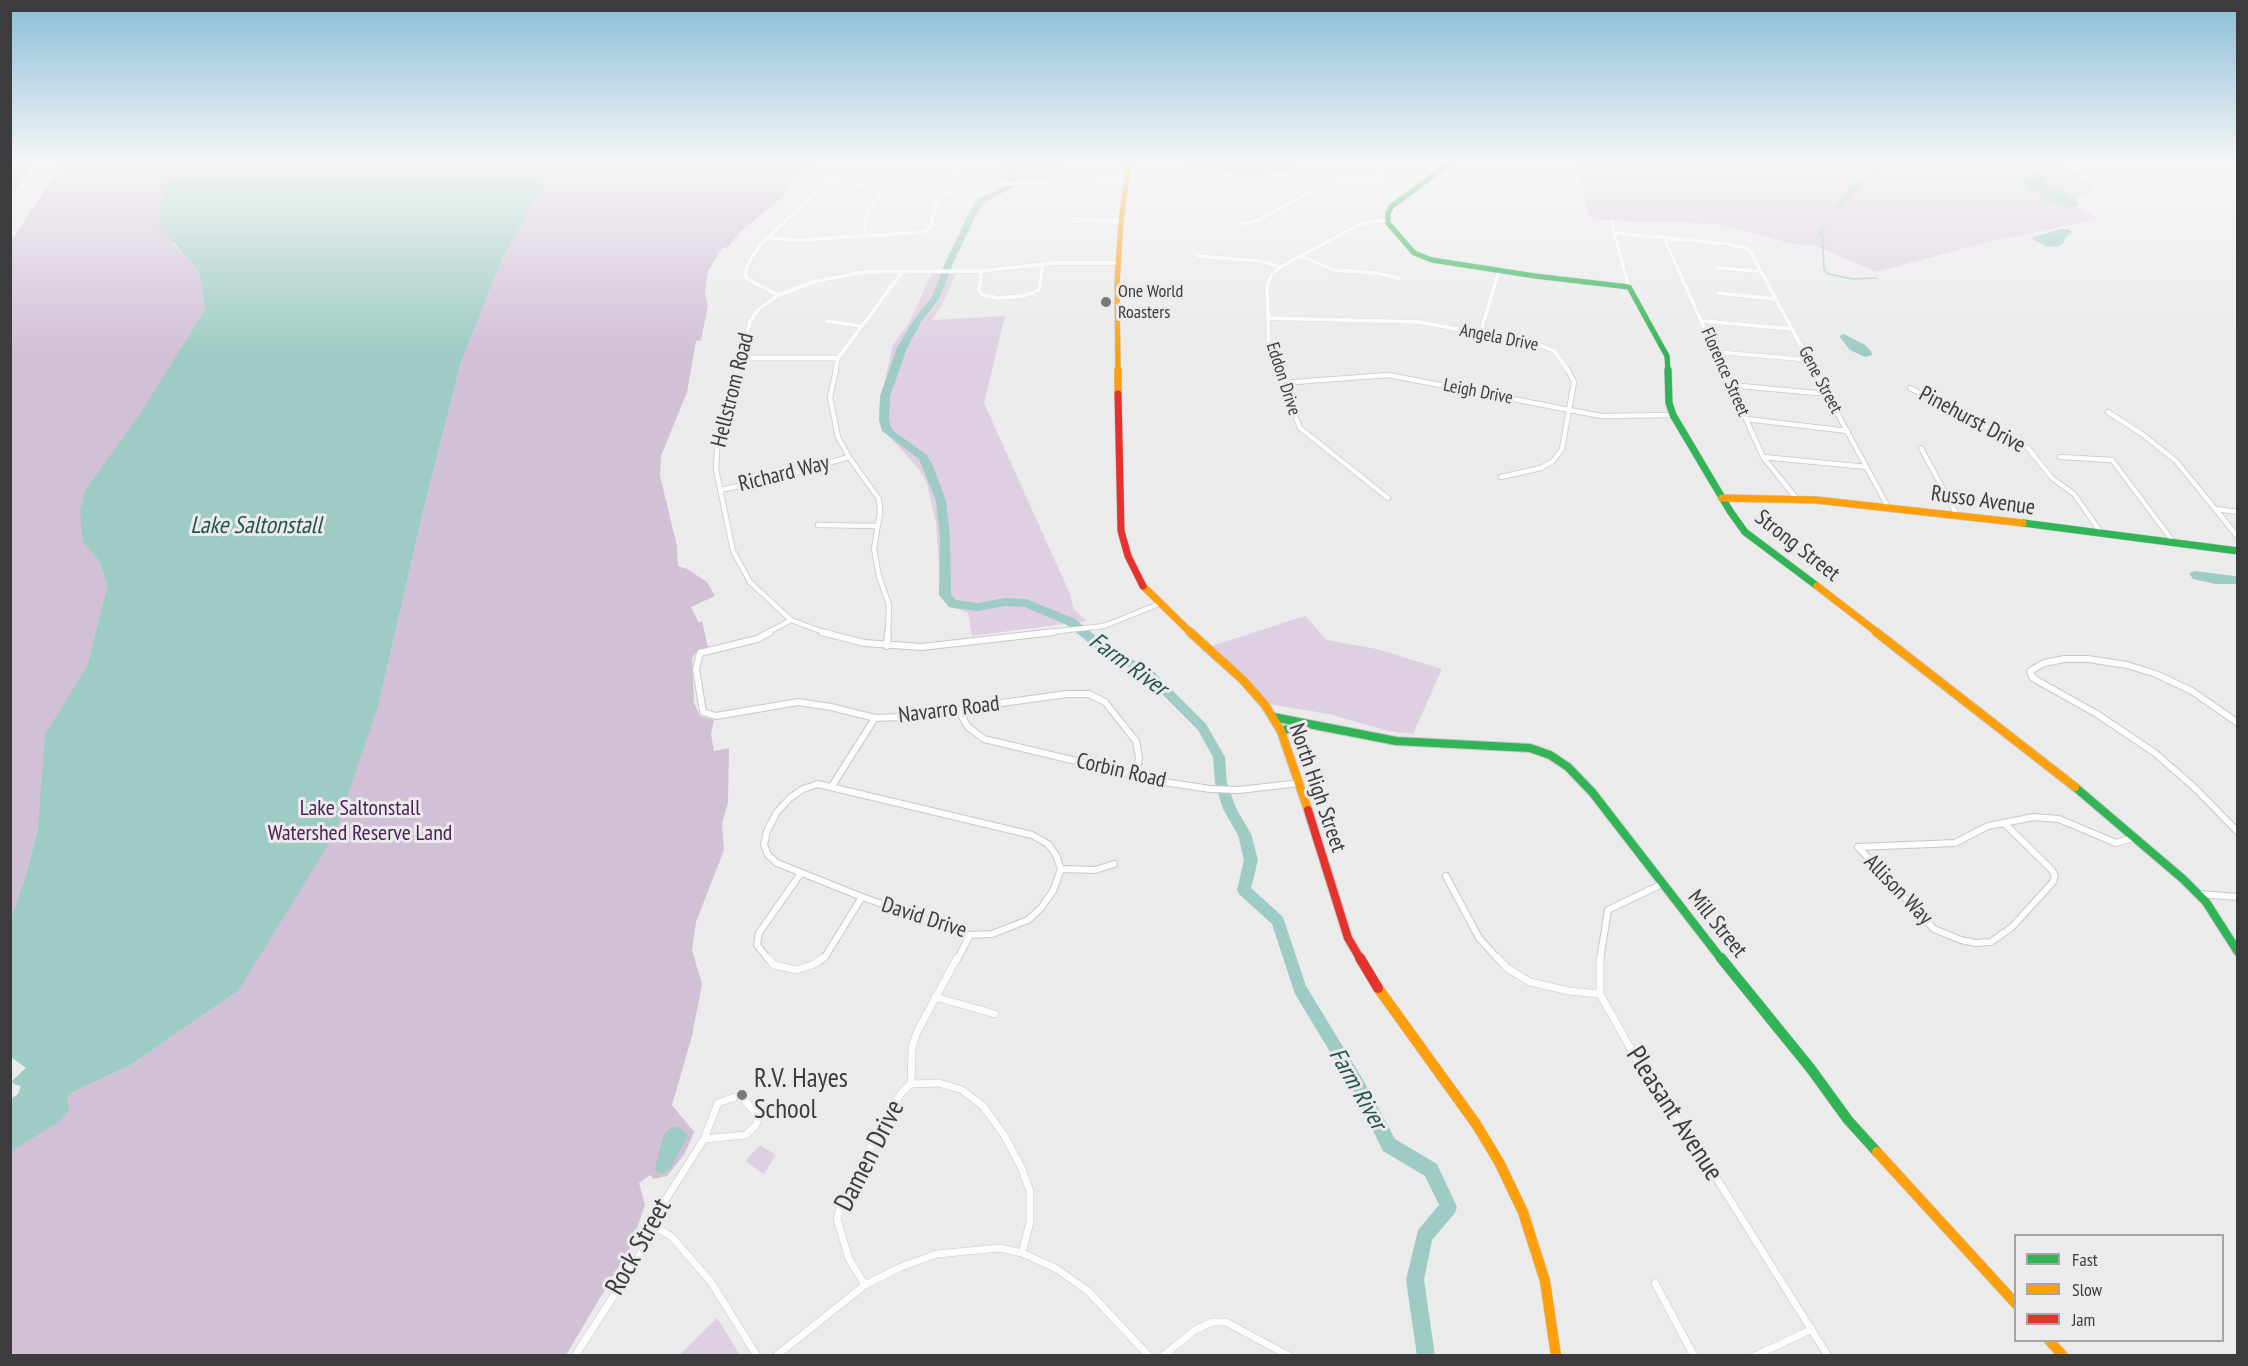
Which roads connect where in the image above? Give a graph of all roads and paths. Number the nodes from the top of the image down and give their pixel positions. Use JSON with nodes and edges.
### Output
{"nodes":[{"id":1,"x":783,"y":225,"type":"edge"},
{"id":2,"x":865,"y":225,"type":"edge"},
{"id":3,"x":931,"y":225,"type":"edge"},
{"id":4,"x":1121,"y":225,"type":"edge"},
{"id":5,"x":1361,"y":225,"type":"edge"},
{"id":6,"x":1389,"y":225,"type":"edge"},
{"id":7,"x":1612,"y":225,"type":"edge"},
{"id":8,"x":1615,"y":234,"type":"junction"},
{"id":9,"x":864,"y":236,"type":"junction"},
{"id":10,"x":769,"y":238,"type":"junction"},
{"id":11,"x":1664,"y":238,"type":"junction"},
{"id":12,"x":1197,"y":256,"type":"dead end"},
{"id":13,"x":1301,"y":256,"type":"junction"},
{"id":14,"x":1119,"y":263,"type":"junction"},
{"id":15,"x":1043,"y":264,"type":"junction"},
{"id":16,"x":1280,"y":267,"type":"junction"},
{"id":17,"x":1716,"y":268,"type":"dead end"},
{"id":18,"x":903,"y":271,"type":"junction"},
{"id":19,"x":982,"y":271,"type":"junction"},
{"id":20,"x":1499,"y":271,"type":"junction"},
{"id":21,"x":1761,"y":271,"type":"junction"},
{"id":22,"x":1400,"y":278,"type":"dead end"},
{"id":23,"x":1629,"y":287,"type":"junction"},
{"id":24,"x":1718,"y":293,"type":"dead end"},
{"id":25,"x":778,"y":295,"type":"junction"},
{"id":26,"x":1776,"y":299,"type":"junction"},
{"id":27,"x":1268,"y":318,"type":"junction"},
{"id":28,"x":827,"y":321,"type":"dead end"},
{"id":29,"x":1702,"y":321,"type":"junction"},
{"id":30,"x":860,"y":326,"type":"junction"},
{"id":31,"x":1793,"y":329,"type":"junction"},
{"id":32,"x":1480,"y":334,"type":"junction"},
{"id":33,"x":1716,"y":352,"type":"junction"},
{"id":34,"x":741,"y":358,"type":"junction"},
{"id":35,"x":838,"y":358,"type":"junction"},
{"id":36,"x":1809,"y":360,"type":"junction"},
{"id":37,"x":1282,"y":382,"type":"junction"},
{"id":38,"x":1730,"y":385,"type":"junction"},
{"id":39,"x":1910,"y":388,"type":"dead end"},
{"id":40,"x":1827,"y":394,"type":"junction"},
{"id":41,"x":1569,"y":410,"type":"junction"},
{"id":42,"x":2108,"y":412,"type":"dead end"},
{"id":43,"x":1673,"y":416,"type":"junction"},
{"id":44,"x":1746,"y":419,"type":"junction"},
{"id":45,"x":1848,"y":430,"type":"junction"},
{"id":46,"x":1921,"y":448,"type":"dead end"},
{"id":47,"x":1763,"y":457,"type":"junction"},
{"id":48,"x":2060,"y":457,"type":"dead end"},
{"id":49,"x":849,"y":458,"type":"junction"},
{"id":50,"x":1867,"y":467,"type":"junction"},
{"id":51,"x":1501,"y":477,"type":"dead end"},
{"id":52,"x":720,"y":490,"type":"junction"},
{"id":53,"x":1388,"y":498,"type":"dead end"},
{"id":54,"x":1722,"y":498,"type":"junction"},
{"id":55,"x":1797,"y":499,"type":"junction"},
{"id":56,"x":1888,"y":507,"type":"junction"},
{"id":57,"x":2216,"y":509,"type":"junction"},
{"id":58,"x":2238,"y":512,"type":"edge"},
{"id":59,"x":1957,"y":515,"type":"junction"},
{"id":60,"x":818,"y":525,"type":"dead end"},
{"id":61,"x":876,"y":526,"type":"junction"},
{"id":62,"x":2103,"y":535,"type":"junction"},
{"id":63,"x":2238,"y":537,"type":"edge"},
{"id":64,"x":2175,"y":544,"type":"junction"},
{"id":65,"x":2238,"y":552,"type":"edge"},
{"id":66,"x":1159,"y":604,"type":"junction"},
{"id":67,"x":791,"y":620,"type":"junction"},
{"id":68,"x":887,"y":646,"type":"junction"},
{"id":69,"x":958,"y":710,"type":"junction"},
{"id":70,"x":1273,"y":717,"type":"junction"},
{"id":71,"x":875,"y":718,"type":"junction"},
{"id":72,"x":2238,"y":723,"type":"edge"},
{"id":73,"x":1305,"y":724,"type":"junction"},
{"id":74,"x":1281,"y":731,"type":"junction"},
{"id":75,"x":1136,"y":775,"type":"junction"},
{"id":76,"x":1300,"y":783,"type":"junction"},
{"id":77,"x":832,"y":786,"type":"junction"},
{"id":78,"x":2004,"y":823,"type":"junction"},
{"id":79,"x":2237,"y":830,"type":"edge"},
{"id":80,"x":2133,"y":838,"type":"junction"},
{"id":81,"x":1114,"y":864,"type":"dead end"},
{"id":82,"x":1061,"y":869,"type":"junction"},
{"id":83,"x":801,"y":873,"type":"junction"},
{"id":84,"x":1446,"y":876,"type":"dead end"},
{"id":85,"x":1662,"y":884,"type":"junction"},
{"id":86,"x":2200,"y":894,"type":"junction"},
{"id":87,"x":862,"y":897,"type":"junction"},
{"id":88,"x":2238,"y":897,"type":"edge"},
{"id":89,"x":970,"y":935,"type":"junction"},
{"id":90,"x":2238,"y":952,"type":"edge"},
{"id":91,"x":1600,"y":994,"type":"junction"},
{"id":92,"x":935,"y":997,"type":"junction"},
{"id":93,"x":995,"y":1014,"type":"dead end"},
{"id":94,"x":911,"y":1084,"type":"junction"},
{"id":95,"x":704,"y":1139,"type":"junction"},
{"id":96,"x":656,"y":1227,"type":"junction"},
{"id":97,"x":1022,"y":1253,"type":"junction"},
{"id":98,"x":1655,"y":1283,"type":"dead end"},
{"id":99,"x":865,"y":1285,"type":"junction"},
{"id":100,"x":2014,"y":1302,"type":"edge"},
{"id":101,"x":1812,"y":1329,"type":"junction"},
{"id":102,"x":2050,"y":1342,"type":"edge"},
{"id":103,"x":575,"y":1356,"type":"edge"},
{"id":104,"x":757,"y":1356,"type":"edge"},
{"id":105,"x":776,"y":1356,"type":"edge"},
{"id":106,"x":1149,"y":1356,"type":"edge"},
{"id":107,"x":1163,"y":1356,"type":"edge"},
{"id":108,"x":1289,"y":1356,"type":"edge"},
{"id":109,"x":1556,"y":1356,"type":"edge"},
{"id":110,"x":1694,"y":1356,"type":"edge"},
{"id":111,"x":1755,"y":1356,"type":"edge"},
{"id":112,"x":1828,"y":1356,"type":"edge"},
{"id":113,"x":2063,"y":1356,"type":"edge"}],
"edges":[{"from":1,"to":10,"type":"street"},
{"from":2,"to":9,"type":"street"},
{"from":3,"to":9,"type":"street"},
{"from":4,"to":14,"type":"main road","name":"North High Street"},
{"from":5,"to":13,"type":"street"},
{"from":6,"to":20,"type":"main road"},
{"from":7,"to":8,"type":"street"},
{"from":8,"to":11,"type":"street"},
{"from":8,"to":23,"type":"street"},
{"from":9,"to":10,"type":"street"},
{"from":10,"to":25,"type":"street"},
{"from":11,"to":21,"type":"street","name":"Gene Street"},
{"from":11,"to":29,"type":"street","name":"Florence Street"},
{"from":12,"to":16,"type":"street"},
{"from":13,"to":16,"type":"street"},
{"from":13,"to":22,"type":"street"},
{"from":14,"to":15,"type":"street","name":"Hellstrom Road"},
{"from":14,"to":66,"type":"main road","name":"North High Street"},
{"from":15,"to":19,"type":"street","name":"Hellstrom Road"},
{"from":15,"to":19,"type":"street"},
{"from":16,"to":27,"type":"street","name":"Eddon Drive"},
{"from":17,"to":21,"type":"street"},
{"from":18,"to":19,"type":"street","name":"Hellstrom Road"},
{"from":18,"to":25,"type":"street","name":"Hellstrom Road"},
{"from":18,"to":30,"type":"street"},
{"from":20,"to":23,"type":"main road"},
{"from":20,"to":32,"type":"street"},
{"from":21,"to":26,"type":"street","name":"Gene Street"},
{"from":23,"to":43,"type":"main road","name":"Strong Street"},
{"from":24,"to":26,"type":"street"},
{"from":25,"to":34,"type":"street","name":"Hellstrom Road"},
{"from":26,"to":31,"type":"street","name":"Gene Street"},
{"from":27,"to":32,"type":"street","name":"Angela Drive"},
{"from":27,"to":37,"type":"street","name":"Eddon Drive"},
{"from":28,"to":30,"type":"street"},
{"from":29,"to":31,"type":"street"},
{"from":29,"to":33,"type":"street","name":"Florence Street"},
{"from":30,"to":35,"type":"street"},
{"from":31,"to":36,"type":"street","name":"Gene Street"},
{"from":32,"to":41,"type":"street","name":"Angela Drive"},
{"from":33,"to":36,"type":"street"},
{"from":33,"to":38,"type":"street","name":"Florence Street"},
{"from":34,"to":35,"type":"street"},
{"from":34,"to":52,"type":"street","name":"Hellstrom Road"},
{"from":35,"to":49,"type":"street"},
{"from":36,"to":40,"type":"street","name":"Gene Street"},
{"from":37,"to":41,"type":"street","name":"Leigh Drive"},
{"from":37,"to":53,"type":"street","name":"Eddon Drive"},
{"from":38,"to":40,"type":"street"},
{"from":38,"to":44,"type":"street","name":"Florence Street"},
{"from":39,"to":62,"type":"street","name":"Pinehurst Drive"},
{"from":40,"to":45,"type":"street","name":"Gene Street"},
{"from":41,"to":43,"type":"street","name":"Leigh Drive"},
{"from":41,"to":51,"type":"street","name":"Angela Drive"},
{"from":42,"to":57,"type":"street"},
{"from":43,"to":54,"type":"main road","name":"Strong Street"},
{"from":44,"to":45,"type":"street"},
{"from":44,"to":47,"type":"street","name":"Florence Street"},
{"from":45,"to":50,"type":"street","name":"Gene Street"},
{"from":46,"to":59,"type":"street"},
{"from":47,"to":50,"type":"street"},
{"from":47,"to":55,"type":"street","name":"Florence Street"},
{"from":48,"to":64,"type":"street"},
{"from":49,"to":52,"type":"street","name":"Richard Way"},
{"from":49,"to":61,"type":"street"},
{"from":50,"to":56,"type":"street","name":"Gene Street"},
{"from":52,"to":67,"type":"street","name":"Hellstrom Road"},
{"from":54,"to":55,"type":"main road","name":"Russo Avenue"},
{"from":54,"to":80,"type":"main road","name":"Strong Street"},
{"from":55,"to":56,"type":"main road","name":"Russo Avenue"},
{"from":56,"to":59,"type":"main road","name":"Russo Avenue"},
{"from":57,"to":58,"type":"street"},
{"from":57,"to":63,"type":"street"},
{"from":59,"to":62,"type":"main road","name":"Russo Avenue"},
{"from":60,"to":61,"type":"street"},
{"from":61,"to":68,"type":"street"},
{"from":62,"to":64,"type":"main road","name":"Russo Avenue"},
{"from":64,"to":65,"type":"main road","name":"Russo Avenue"},
{"from":66,"to":68,"type":"street","name":"Hellstrom Road"},
{"from":66,"to":70,"type":"main road","name":"North High Street"},
{"from":67,"to":68,"type":"street","name":"Hellstrom Road"},
{"from":67,"to":71,"type":"street","name":"Navarro Road"},
{"from":69,"to":71,"type":"street","name":"Navarro Road"},
{"from":69,"to":75,"type":"street","name":"Corbin Road"},
{"from":69,"to":75,"type":"street","name":"Navarro Road"},
{"from":70,"to":73,"type":"main road","name":"Mill Street"},
{"from":70,"to":74,"type":"main road","name":"North High Street"},
{"from":71,"to":77,"type":"street"},
{"from":72,"to":79,"type":"street"},
{"from":73,"to":74,"type":"main road","name":"Mill Street"},
{"from":73,"to":85,"type":"main road","name":"Mill Street"},
{"from":74,"to":76,"type":"main road","name":"North High Street"},
{"from":75,"to":76,"type":"street","name":"Corbin Road"},
{"from":76,"to":109,"type":"main road","name":"North High Street"},
{"from":77,"to":82,"type":"street","name":"David Drive"},
{"from":77,"to":83,"type":"street","name":"David Drive"},
{"from":78,"to":78,"type":"street","name":"Allison Way"},
{"from":78,"to":80,"type":"street","name":"Allison Way"},
{"from":80,"to":86,"type":"main road","name":"Strong Street"},
{"from":81,"to":82,"type":"street"},
{"from":82,"to":89,"type":"street","name":"David Drive"},
{"from":83,"to":87,"type":"street","name":"David Drive"},
{"from":83,"to":87,"type":"street"},
{"from":84,"to":91,"type":"street"},
{"from":85,"to":91,"type":"street","name":"Pleasant Avenue"},
{"from":85,"to":100,"type":"main road","name":"Mill Street"},
{"from":86,"to":88,"type":"street"},
{"from":86,"to":90,"type":"main road","name":"Strong Street"},
{"from":87,"to":89,"type":"street","name":"David Drive"},
{"from":89,"to":92,"type":"street"},
{"from":91,"to":101,"type":"street","name":"Pleasant Avenue"},
{"from":92,"to":93,"type":"street"},
{"from":92,"to":94,"type":"street"},
{"from":94,"to":97,"type":"street","name":"Damen Drive"},
{"from":94,"to":99,"type":"street","name":"Damen Drive"},
{"from":95,"to":95,"type":"street","name":"Rock Street"},
{"from":95,"to":96,"type":"street","name":"Rock Street"},
{"from":96,"to":103,"type":"street","name":"Rock Street"},
{"from":96,"to":104,"type":"street"},
{"from":97,"to":99,"type":"street"},
{"from":97,"to":106,"type":"street"},
{"from":98,"to":110,"type":"street"},
{"from":99,"to":105,"type":"street"},
{"from":101,"to":111,"type":"street"},
{"from":101,"to":112,"type":"street","name":"Pleasant Avenue"},
{"from":102,"to":113,"type":"main road"},
{"from":107,"to":108,"type":"street"}]}
